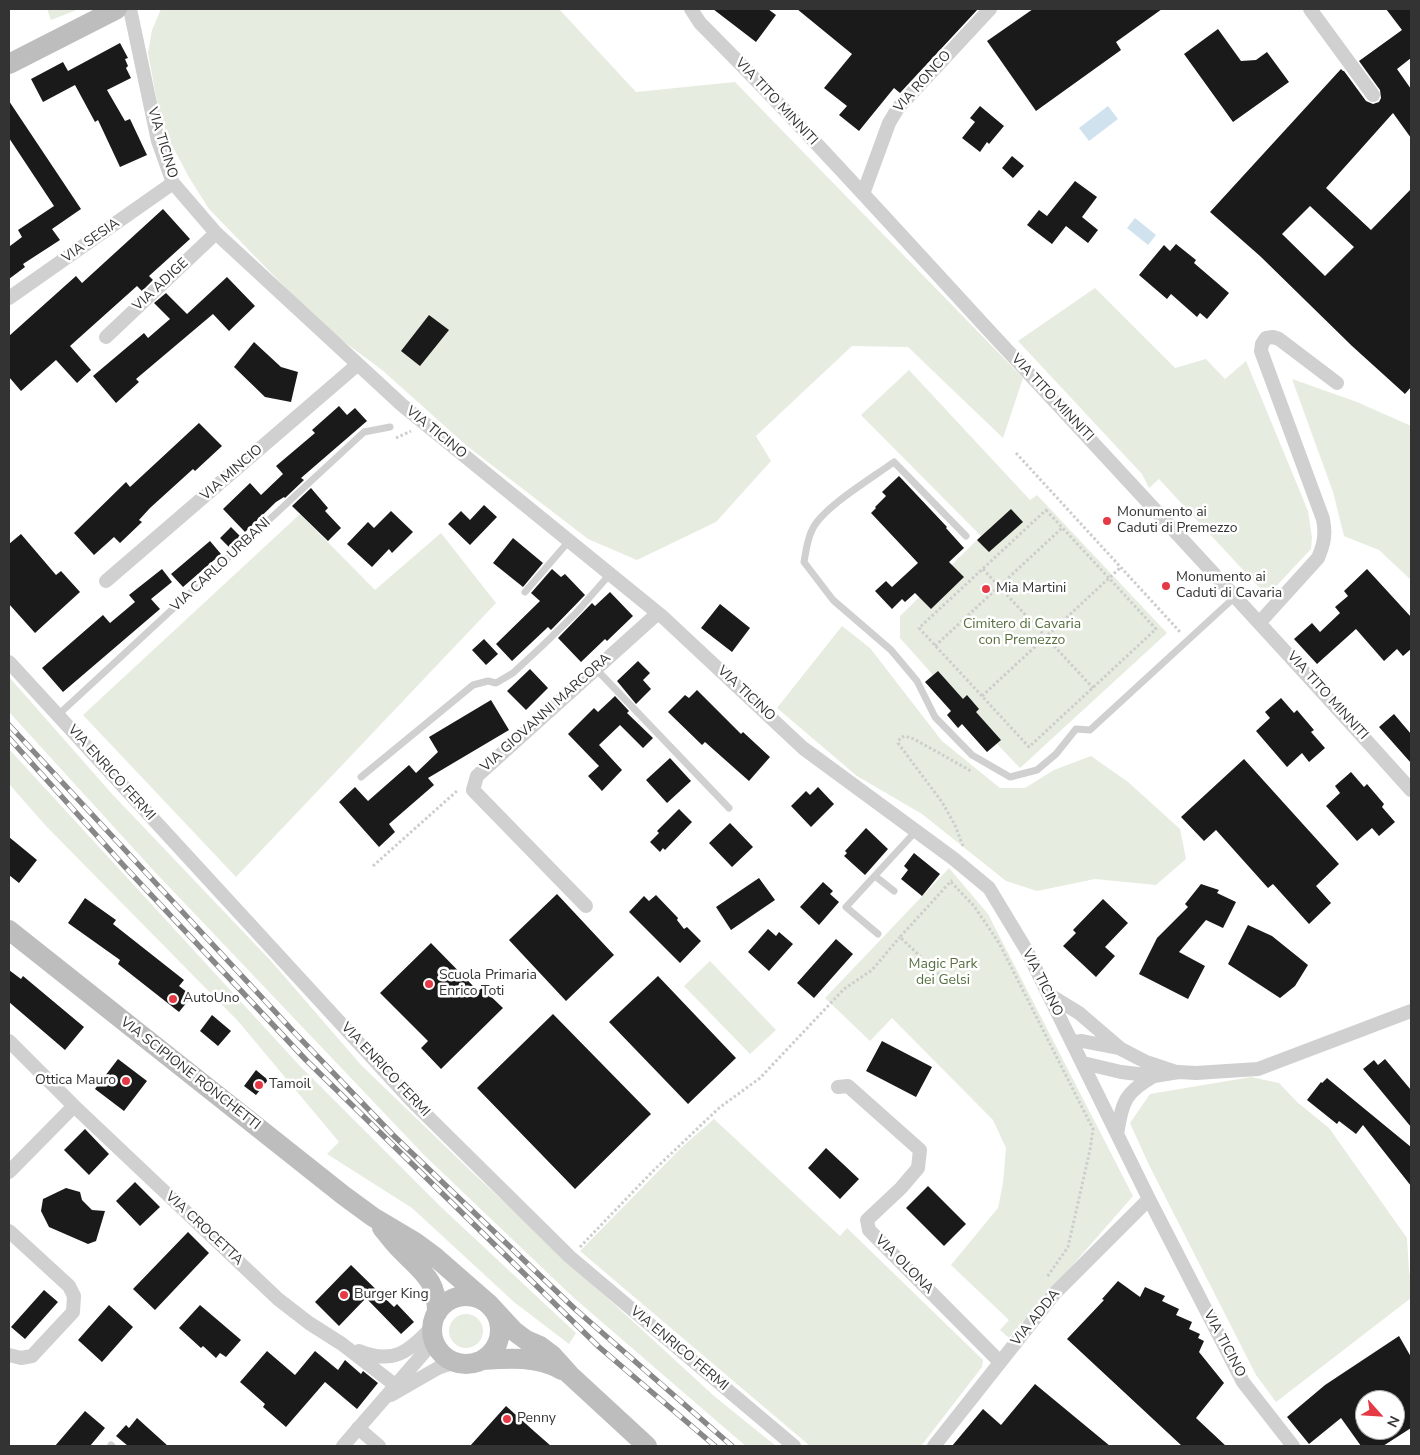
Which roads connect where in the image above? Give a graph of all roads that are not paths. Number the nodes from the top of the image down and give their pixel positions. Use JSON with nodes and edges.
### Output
{"nodes":[{"id":1,"x":117,"y":9,"type":"edge"},
{"id":2,"x":130,"y":9,"type":"edge"},
{"id":3,"x":691,"y":9,"type":"edge"},
{"id":4,"x":990,"y":9,"type":"edge"},
{"id":5,"x":1310,"y":9,"type":"edge"},
{"id":6,"x":9,"y":64,"type":"edge"},
{"id":7,"x":1373,"y":95,"type":"dead end"},
{"id":8,"x":173,"y":183,"type":"junction"},
{"id":9,"x":863,"y":194,"type":"junction"},
{"id":10,"x":216,"y":233,"type":"junction"},
{"id":11,"x":9,"y":298,"type":"edge"},
{"id":12,"x":106,"y":337,"type":"dead end"},
{"id":13,"x":357,"y":365,"type":"junction"},
{"id":14,"x":1337,"y":383,"type":"dead end"},
{"id":15,"x":390,"y":427,"type":"dead end"},
{"id":16,"x":966,"y":536,"type":"dead end"},
{"id":17,"x":569,"y":540,"type":"junction"},
{"id":18,"x":610,"y":574,"type":"junction"},
{"id":19,"x":106,"y":581,"type":"dead end"},
{"id":20,"x":525,"y":592,"type":"dead end"},
{"id":21,"x":1236,"y":596,"type":"junction"},
{"id":22,"x":658,"y":613,"type":"junction"},
{"id":23,"x":1260,"y":622,"type":"junction"},
{"id":24,"x":9,"y":662,"type":"edge"},
{"id":25,"x":596,"y":668,"type":"junction"},
{"id":26,"x":58,"y":715,"type":"junction"},
{"id":27,"x":361,"y":777,"type":"dead end"},
{"id":28,"x":1411,"y":790,"type":"edge"},
{"id":29,"x":729,"y":808,"type":"dead end"},
{"id":30,"x":916,"y":831,"type":"junction"},
{"id":31,"x":875,"y":876,"type":"junction"},
{"id":32,"x":894,"y":891,"type":"dead end"},
{"id":33,"x":586,"y":906,"type":"dead end"},
{"id":34,"x":10,"y":934,"type":"edge"},
{"id":35,"x":878,"y":934,"type":"dead end"},
{"id":36,"x":1048,"y":994,"type":"junction"},
{"id":37,"x":1411,"y":1011,"type":"edge"},
{"id":38,"x":9,"y":1041,"type":"edge"},
{"id":39,"x":1072,"y":1042,"type":"junction"},
{"id":40,"x":1121,"y":1049,"type":"junction"},
{"id":41,"x":1082,"y":1064,"type":"junction"},
{"id":42,"x":1179,"y":1072,"type":"junction"},
{"id":43,"x":1154,"y":1076,"type":"junction"},
{"id":44,"x":838,"y":1087,"type":"dead end"},
{"id":45,"x":74,"y":1106,"type":"junction"},
{"id":46,"x":1117,"y":1134,"type":"junction"},
{"id":47,"x":9,"y":1172,"type":"edge"},
{"id":48,"x":1148,"y":1199,"type":"junction"},
{"id":49,"x":372,"y":1217,"type":"junction"},
{"id":50,"x":9,"y":1231,"type":"edge"},
{"id":51,"x":489,"y":1304,"type":"junction"},
{"id":52,"x":434,"y":1327,"type":"junction"},
{"id":53,"x":342,"y":1344,"type":"junction"},
{"id":54,"x":9,"y":1356,"type":"edge"},
{"id":55,"x":482,"y":1360,"type":"junction"},
{"id":56,"x":455,"y":1362,"type":"junction"},
{"id":57,"x":1000,"y":1362,"type":"junction"},
{"id":58,"x":570,"y":1375,"type":"junction"},
{"id":59,"x":394,"y":1385,"type":"junction"},
{"id":60,"x":384,"y":1399,"type":"junction"},
{"id":61,"x":358,"y":1428,"type":"junction"},
{"id":62,"x":342,"y":1446,"type":"edge"},
{"id":63,"x":379,"y":1446,"type":"edge"},
{"id":64,"x":647,"y":1446,"type":"edge"},
{"id":65,"x":794,"y":1446,"type":"edge"},
{"id":66,"x":934,"y":1446,"type":"edge"},
{"id":67,"x":1293,"y":1446,"type":"edge"}],
"edges":[{"from":1,"to":6,"type":"main road"},
{"from":2,"to":8,"type":"street","name":"VIA TICINO"},
{"from":3,"to":9,"type":"street","name":"VIA TITO MINNITI"},
{"from":4,"to":9,"type":"street","name":"VIA RONCO"},
{"from":5,"to":7,"type":"street"},
{"from":8,"to":10,"type":"street","name":"VIA TICINO"},
{"from":8,"to":11,"type":"street","name":"VIA SESIA"},
{"from":9,"to":21,"type":"street","name":"VIA TITO MINNITI"},
{"from":10,"to":12,"type":"street","name":"VIA ADIGE"},
{"from":10,"to":13,"type":"street","name":"VIA TICINO"},
{"from":13,"to":17,"type":"street","name":"VIA TICINO"},
{"from":13,"to":19,"type":"street","name":"VIA MINCIO"},
{"from":14,"to":23,"type":"street"},
{"from":15,"to":26,"type":"lane","name":"VIA CARLO URBANI"},
{"from":16,"to":21,"type":"lane"},
{"from":17,"to":18,"type":"street","name":"VIA TICINO"},
{"from":17,"to":20,"type":"lane"},
{"from":18,"to":22,"type":"street","name":"VIA TICINO"},
{"from":18,"to":27,"type":"lane"},
{"from":21,"to":23,"type":"street","name":"VIA TITO MINNITI"},
{"from":22,"to":25,"type":"street","name":"VIA GIOVANNI MARCORA"},
{"from":22,"to":30,"type":"street","name":"VIA TICINO"},
{"from":23,"to":28,"type":"street","name":"VIA TITO MINNITI"},
{"from":24,"to":26,"type":"street","name":"VIA ENRICO FERMI"},
{"from":25,"to":29,"type":"lane"},
{"from":25,"to":33,"type":"street","name":"VIA GIOVANNI MARCORA"},
{"from":26,"to":65,"type":"street","name":"VIA ENRICO FERMI"},
{"from":30,"to":31,"type":"lane"},
{"from":30,"to":36,"type":"street","name":"VIA TICINO"},
{"from":31,"to":32,"type":"lane"},
{"from":31,"to":35,"type":"lane"},
{"from":34,"to":49,"type":"main road","name":"VIA SCIPIONE RONCHETTI"},
{"from":36,"to":39,"type":"street","name":"VIA TICINO"},
{"from":36,"to":40,"type":"street"},
{"from":37,"to":42,"type":"street"},
{"from":38,"to":45,"type":"street","name":"VIA CROCETTA"},
{"from":39,"to":40,"type":"street"},
{"from":39,"to":41,"type":"street","name":"VIA TICINO"},
{"from":40,"to":42,"type":"street"},
{"from":41,"to":43,"type":"street"},
{"from":41,"to":46,"type":"street","name":"VIA TICINO"},
{"from":42,"to":43,"type":"street"},
{"from":43,"to":46,"type":"street"},
{"from":44,"to":57,"type":"street","name":"VIA OLONA"},
{"from":45,"to":47,"type":"street"},
{"from":45,"to":53,"type":"street","name":"VIA CROCETTA"},
{"from":46,"to":48,"type":"street","name":"VIA TICINO"},
{"from":48,"to":57,"type":"street","name":"VIA ADDA"},
{"from":48,"to":67,"type":"street","name":"VIA TICINO"},
{"from":49,"to":51,"type":"main road","name":"VIA SCIPIONE RONCHETTI"},
{"from":49,"to":52,"type":"main road","name":"VIA SCIPIONE RONCHETTI"},
{"from":50,"to":54,"type":"street"},
{"from":51,"to":52,"type":"main road"},
{"from":51,"to":55,"type":"main road"},
{"from":51,"to":58,"type":"main road","name":"VIA SCIPIONE RONCHETTI"},
{"from":52,"to":53,"type":"street","name":"VIA CROCETTA"},
{"from":52,"to":56,"type":"main road"},
{"from":52,"to":59,"type":"street"},
{"from":53,"to":59,"type":"street","name":"VIA CROCETTA"},
{"from":55,"to":56,"type":"main road"},
{"from":55,"to":58,"type":"main road","name":"VIA SCIPIONE RONCHETTI"},
{"from":56,"to":60,"type":"street"},
{"from":57,"to":66,"type":"street","name":"VIA ADDA"},
{"from":58,"to":64,"type":"main road","name":"VIA SCIPIONE RONCHETTI"},
{"from":59,"to":60,"type":"street"},
{"from":60,"to":61,"type":"street"},
{"from":61,"to":62,"type":"street"},
{"from":61,"to":63,"type":"street"}]}
